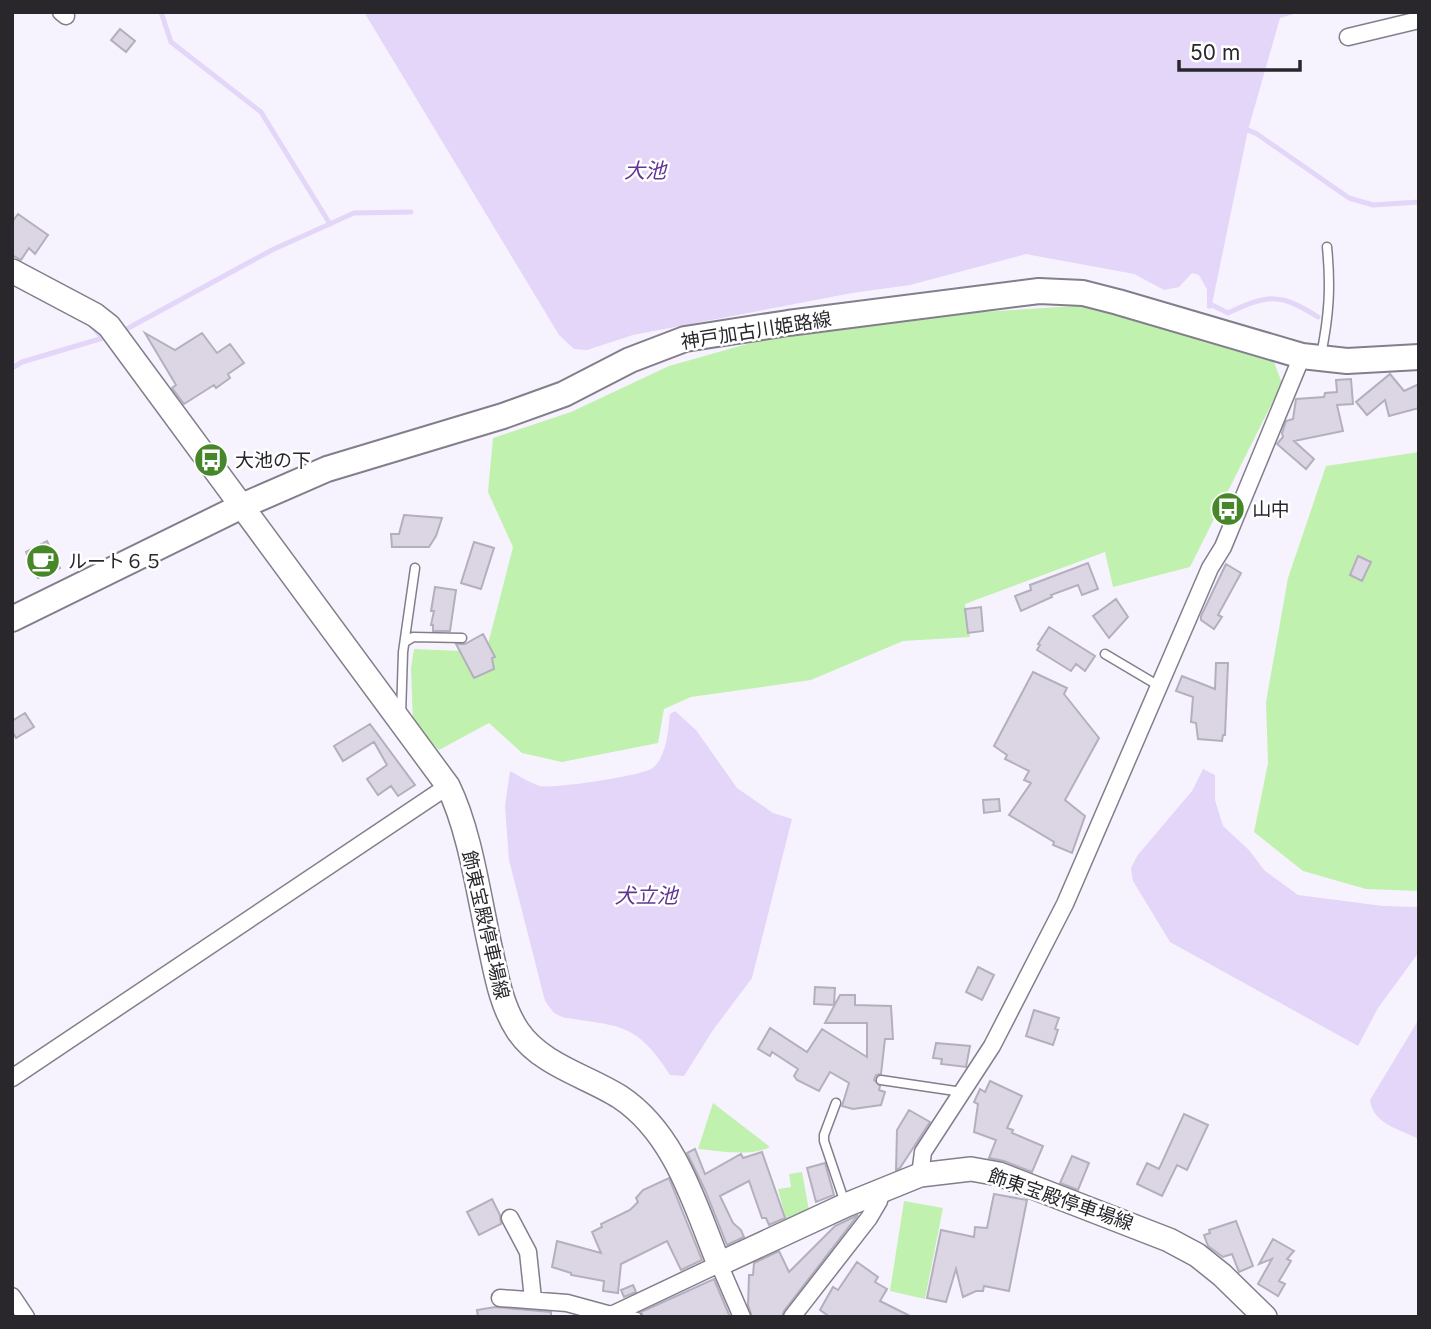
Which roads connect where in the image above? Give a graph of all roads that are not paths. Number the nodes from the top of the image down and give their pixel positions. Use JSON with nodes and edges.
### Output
{"nodes":[{"id":1,"x":1419,"y":20,"type":"edge"},
{"id":2,"x":1348,"y":37,"type":"dead end"},
{"id":3,"x":1327,"y":247,"type":"dead end"},
{"id":4,"x":12,"y":271,"type":"edge"},
{"id":5,"x":1311,"y":357,"type":"junction"},
{"id":6,"x":1419,"y":357,"type":"edge"},
{"id":7,"x":242,"y":506,"type":"junction"},
{"id":8,"x":415,"y":568,"type":"dead end"},
{"id":9,"x":12,"y":619,"type":"edge"},
{"id":10,"x":462,"y":638,"type":"dead end"},
{"id":11,"x":405,"y":642,"type":"junction"},
{"id":12,"x":1105,"y":653,"type":"dead end"},
{"id":13,"x":1159,"y":686,"type":"junction"},
{"id":14,"x":401,"y":721,"type":"junction"},
{"id":15,"x":448,"y":786,"type":"junction"},
{"id":16,"x":12,"y":1078,"type":"edge"},
{"id":17,"x":881,"y":1080,"type":"dead end"},
{"id":18,"x":962,"y":1092,"type":"junction"},
{"id":19,"x":836,"y":1103,"type":"dead end"},
{"id":20,"x":920,"y":1175,"type":"junction"},
{"id":21,"x":881,"y":1191,"type":"junction"},
{"id":22,"x":846,"y":1205,"type":"junction"},
{"id":23,"x":510,"y":1218,"type":"dead end"},
{"id":24,"x":719,"y":1264,"type":"junction"},
{"id":25,"x":12,"y":1296,"type":"edge"},
{"id":26,"x":500,"y":1298,"type":"dead end"},
{"id":27,"x":533,"y":1299,"type":"junction"},
{"id":28,"x":620,"y":1314,"type":"edge"},
{"id":29,"x":26,"y":1317,"type":"edge"},
{"id":30,"x":742,"y":1317,"type":"edge"},
{"id":31,"x":792,"y":1317,"type":"edge"},
{"id":32,"x":1265,"y":1317,"type":"edge"}],
"edges":[{"from":1,"to":2,"type":"street"},
{"from":3,"to":5,"type":"lane"},
{"from":4,"to":7,"type":"main road","name":"飾東宝殿停車場線"},
{"from":5,"to":6,"type":"main road","name":"神戸加古川姫路線"},
{"from":5,"to":7,"type":"main road","name":"神戸加古川姫路線"},
{"from":5,"to":13,"type":"street"},
{"from":7,"to":9,"type":"main road","name":"神戸加古川姫路線"},
{"from":7,"to":14,"type":"main road","name":"飾東宝殿停車場線"},
{"from":8,"to":11,"type":"lane"},
{"from":10,"to":11,"type":"lane"},
{"from":11,"to":14,"type":"lane"},
{"from":12,"to":13,"type":"lane"},
{"from":13,"to":18,"type":"street"},
{"from":14,"to":15,"type":"main road","name":"飾東宝殿停車場線"},
{"from":15,"to":16,"type":"street"},
{"from":15,"to":24,"type":"main road","name":"飾東宝殿停車場線"},
{"from":17,"to":18,"type":"lane"},
{"from":18,"to":20,"type":"street"},
{"from":19,"to":22,"type":"lane"},
{"from":20,"to":21,"type":"main road","name":"飾東宝殿停車場線"},
{"from":20,"to":32,"type":"main road","name":"飾東宝殿停車場線"},
{"from":21,"to":22,"type":"main road","name":"飾東宝殿停車場線"},
{"from":21,"to":31,"type":"street"},
{"from":22,"to":24,"type":"main road","name":"飾東宝殿停車場線"},
{"from":23,"to":27,"type":"street"},
{"from":24,"to":28,"type":"street"},
{"from":24,"to":30,"type":"street"},
{"from":25,"to":29,"type":"street"},
{"from":26,"to":27,"type":"street"},
{"from":27,"to":28,"type":"street"}]}
